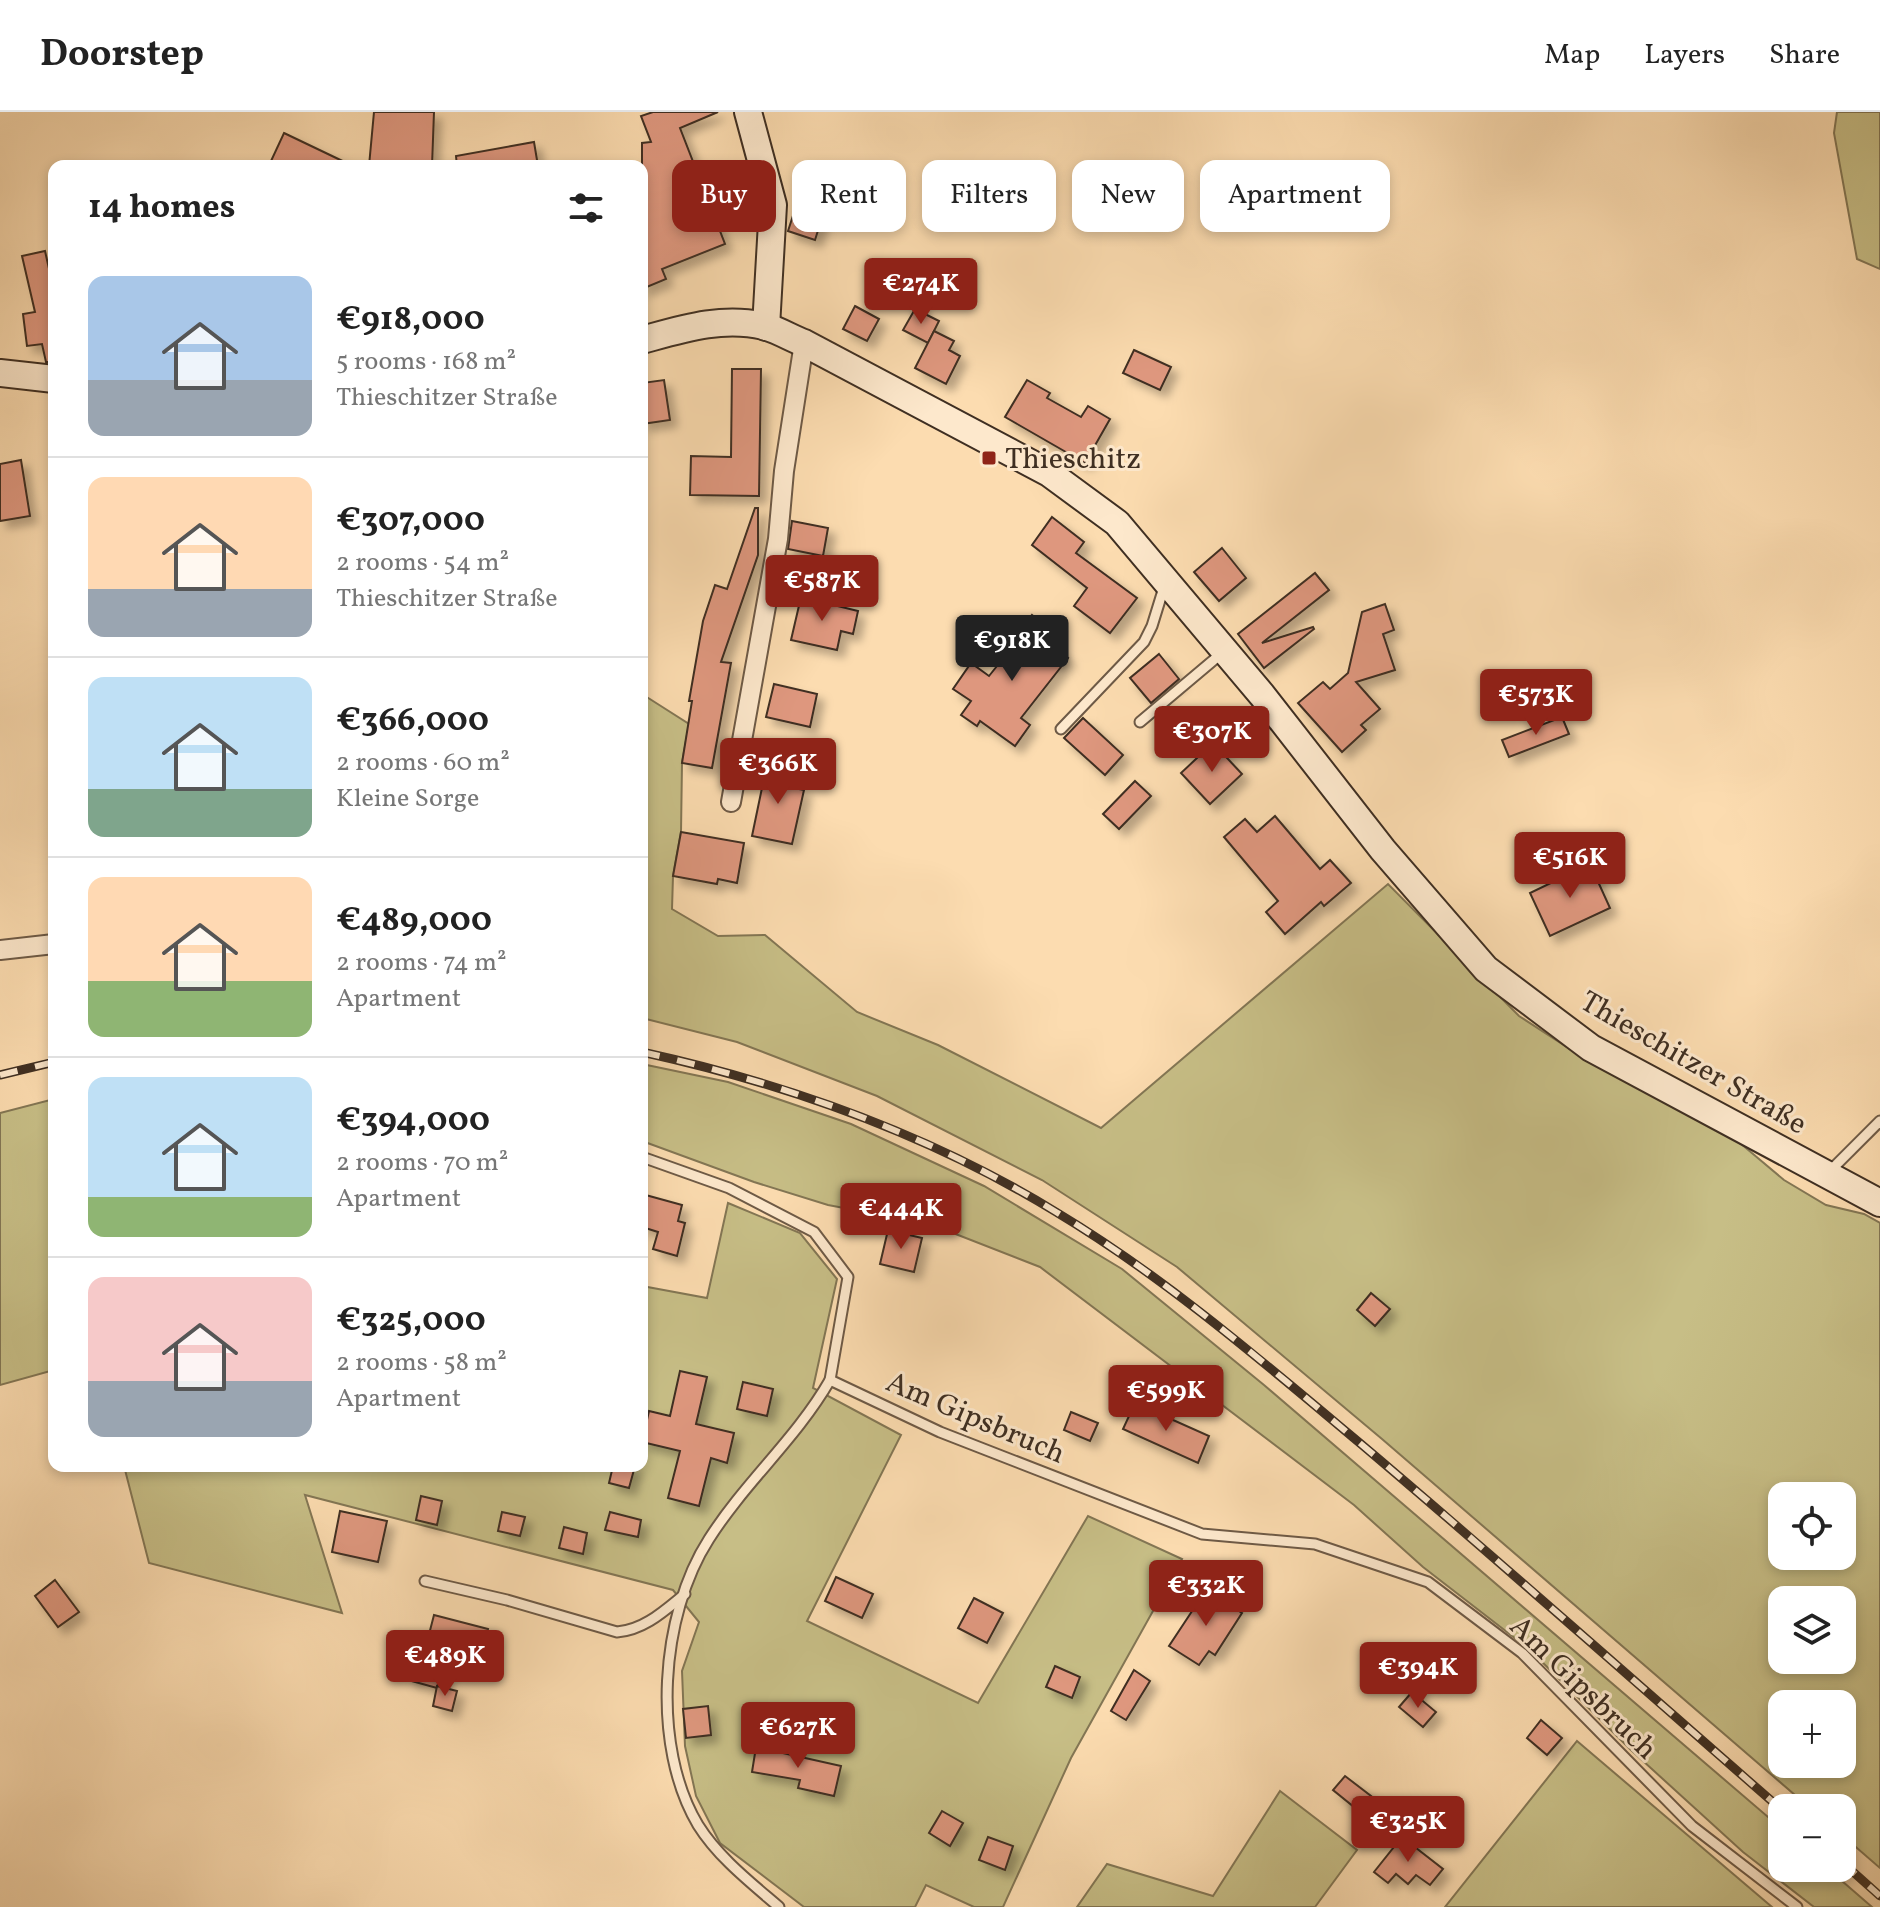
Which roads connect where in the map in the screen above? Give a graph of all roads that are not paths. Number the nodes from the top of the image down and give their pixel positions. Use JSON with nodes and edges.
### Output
{"nodes":[{"id":1,"x":748,"y":112,"type":"edge"},
{"id":2,"x":766,"y":327,"type":"junction"},
{"id":3,"x":648,"y":338,"type":"edge"},
{"id":4,"x":804,"y":343,"type":"junction"},
{"id":5,"x":0,"y":373,"type":"edge"},
{"id":6,"x":48,"y":378,"type":"edge"},
{"id":7,"x":1166,"y":581,"type":"junction"},
{"id":8,"x":1225,"y":651,"type":"junction"},
{"id":9,"x":1140,"y":722,"type":"dead end"},
{"id":10,"x":1061,"y":729,"type":"dead end"},
{"id":11,"x":731,"y":802,"type":"dead end"},
{"id":12,"x":48,"y":945,"type":"edge"},
{"id":13,"x":0,"y":950,"type":"edge"},
{"id":14,"x":1880,"y":1121,"type":"edge"},
{"id":15,"x":648,"y":1159,"type":"edge"},
{"id":16,"x":1827,"y":1174,"type":"junction"},
{"id":17,"x":1880,"y":1203,"type":"edge"},
{"id":18,"x":830,"y":1380,"type":"junction"},
{"id":19,"x":425,"y":1581,"type":"dead end"},
{"id":20,"x":685,"y":1594,"type":"junction"},
{"id":21,"x":779,"y":1907,"type":"edge"},
{"id":22,"x":1797,"y":1907,"type":"edge"}],
"edges":[{"from":1,"to":2,"type":"main road"},
{"from":2,"to":3,"type":"main road","name":"Thieschitzer Straße"},
{"from":2,"to":4,"type":"main road","name":"Thieschitzer Straße"},
{"from":4,"to":7,"type":"main road","name":"Thieschitzer Straße"},
{"from":4,"to":11,"type":"street"},
{"from":5,"to":6,"type":"main road"},
{"from":7,"to":8,"type":"main road","name":"Thieschitzer Straße"},
{"from":7,"to":10,"type":"lane"},
{"from":8,"to":9,"type":"lane"},
{"from":8,"to":16,"type":"main road","name":"Thieschitzer Straße"},
{"from":12,"to":13,"type":"street"},
{"from":14,"to":16,"type":"lane"},
{"from":15,"to":18,"type":"lane"},
{"from":16,"to":17,"type":"main road","name":"Thieschitzer Straße"},
{"from":18,"to":20,"type":"lane"},
{"from":18,"to":22,"type":"lane","name":"Am Gipsbruch"},
{"from":19,"to":20,"type":"lane"},
{"from":20,"to":21,"type":"lane"}]}
